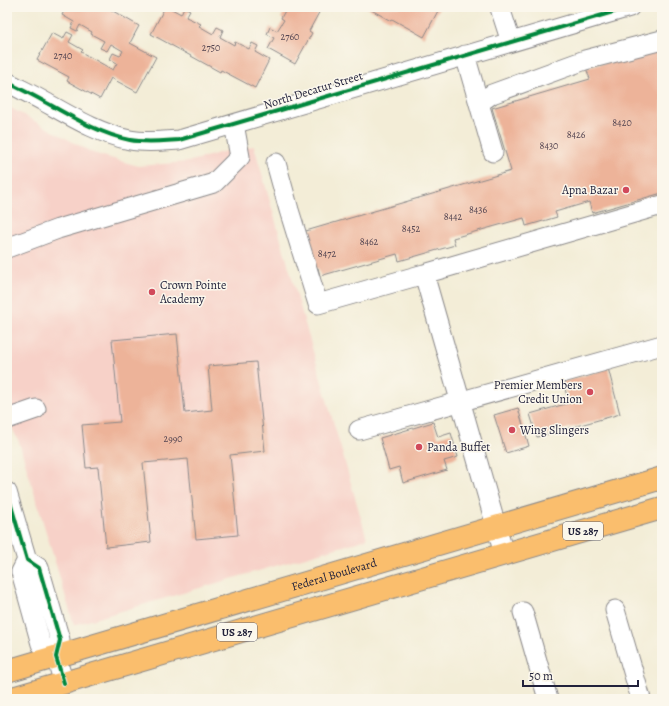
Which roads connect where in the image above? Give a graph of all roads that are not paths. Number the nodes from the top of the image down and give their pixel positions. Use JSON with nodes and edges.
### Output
{"nodes":[{"id":1,"x":630,"y":7,"type":"edge"},
{"id":2,"x":500,"y":8,"type":"dead end"},
{"id":3,"x":662,"y":40,"type":"edge"},
{"id":4,"x":511,"y":42,"type":"junction"},
{"id":5,"x":465,"y":55,"type":"junction"},
{"id":6,"x":7,"y":82,"type":"edge"},
{"id":7,"x":479,"y":103,"type":"junction"},
{"id":8,"x":234,"y":124,"type":"junction"},
{"id":9,"x":493,"y":152,"type":"dead end"},
{"id":10,"x":276,"y":163,"type":"dead end"},
{"id":11,"x":662,"y":205,"type":"edge"},
{"id":12,"x":7,"y":248,"type":"edge"},
{"id":13,"x":424,"y":274,"type":"junction"},
{"id":14,"x":662,"y":345,"type":"edge"},
{"id":15,"x":460,"y":401,"type":"junction"},
{"id":16,"x":36,"y":409,"type":"dead end"},
{"id":17,"x":7,"y":419,"type":"edge"},
{"id":18,"x":359,"y":430,"type":"dead end"},
{"id":19,"x":662,"y":478,"type":"edge"},
{"id":20,"x":7,"y":492,"type":"edge"},
{"id":21,"x":662,"y":508,"type":"edge"},
{"id":22,"x":496,"y":528,"type":"junction"},
{"id":23,"x":504,"y":554,"type":"junction"},
{"id":24,"x":615,"y":610,"type":"dead end"},
{"id":25,"x":523,"y":612,"type":"dead end"},
{"id":26,"x":56,"y":657,"type":"junction"},
{"id":27,"x":7,"y":671,"type":"edge"},
{"id":28,"x":64,"y":683,"type":"junction"},
{"id":29,"x":9,"y":699,"type":"edge"},
{"id":30,"x":548,"y":699,"type":"edge"},
{"id":31,"x":641,"y":699,"type":"edge"}],
"edges":[{"from":1,"to":4,"type":"street","name":"North Decatur Street"},
{"from":2,"to":4,"type":"street"},
{"from":3,"to":7,"type":"street"},
{"from":4,"to":5,"type":"street","name":"North Decatur Street"},
{"from":5,"to":7,"type":"street"},
{"from":5,"to":8,"type":"street","name":"North Decatur Street"},
{"from":6,"to":8,"type":"street","name":"North Decatur Street"},
{"from":7,"to":9,"type":"street"},
{"from":8,"to":12,"type":"street"},
{"from":10,"to":13,"type":"street"},
{"from":11,"to":13,"type":"street"},
{"from":13,"to":15,"type":"street"},
{"from":14,"to":15,"type":"street"},
{"from":15,"to":18,"type":"street"},
{"from":15,"to":22,"type":"street"},
{"from":16,"to":17,"type":"street"},
{"from":19,"to":22,"type":"main road","name":"Federal Boulevard","number":"US 287"},
{"from":20,"to":26,"type":"street"},
{"from":21,"to":23,"type":"main road","number":"US 287"},
{"from":22,"to":23,"type":"street"},
{"from":22,"to":26,"type":"main road","name":"Federal Boulevard","number":"US 287"},
{"from":23,"to":28,"type":"main road","number":"US 287"},
{"from":24,"to":31,"type":"street"},
{"from":25,"to":30,"type":"street"},
{"from":26,"to":27,"type":"main road","name":"Federal Boulevard","number":"US 287"},
{"from":26,"to":28,"type":"street"},
{"from":28,"to":29,"type":"main road","number":"US 287"}]}
